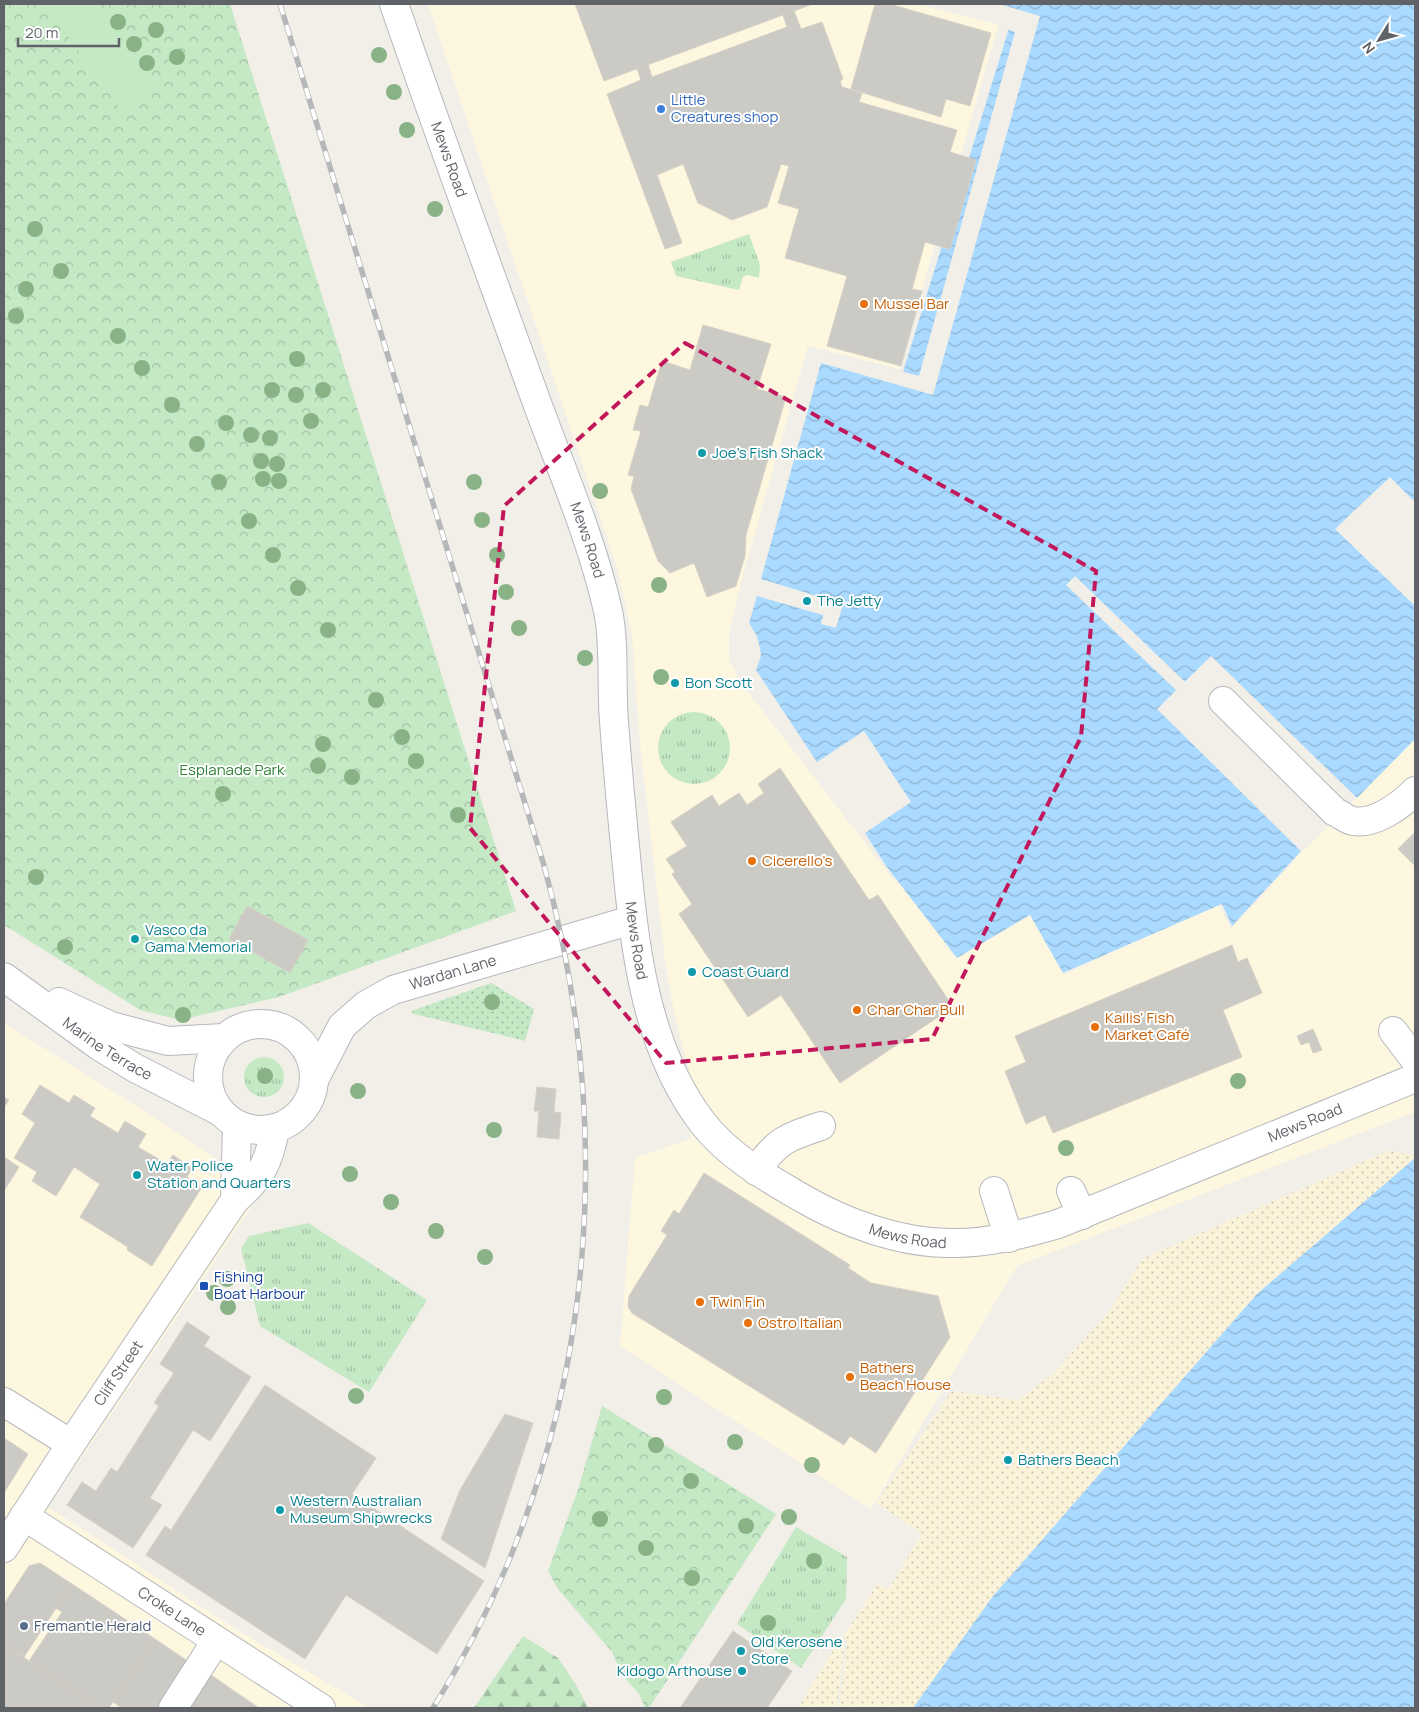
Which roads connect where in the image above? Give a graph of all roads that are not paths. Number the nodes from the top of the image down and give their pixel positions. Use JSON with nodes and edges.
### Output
{"nodes":[{"id":1,"x":394,"y":4,"type":"edge"},
{"id":2,"x":1224,"y":701,"type":"dead end"},
{"id":3,"x":1415,"y":791,"type":"edge"},
{"id":4,"x":632,"y":920,"type":"junction"},
{"id":5,"x":4,"y":977,"type":"edge"},
{"id":6,"x":1393,"y":1031,"type":"dead end"},
{"id":7,"x":224,"y":1038,"type":"junction"},
{"id":8,"x":1415,"y":1060,"type":"edge"},
{"id":9,"x":1415,"y":1078,"type":"edge"},
{"id":10,"x":314,"y":1080,"type":"junction"},
{"id":11,"x":228,"y":1118,"type":"junction"},
{"id":12,"x":820,"y":1126,"type":"dead end"},
{"id":13,"x":275,"y":1129,"type":"junction"},
{"id":14,"x":756,"y":1171,"type":"junction"},
{"id":15,"x":994,"y":1191,"type":"dead end"},
{"id":16,"x":235,"y":1200,"type":"junction"},
{"id":17,"x":1009,"y":1238,"type":"junction"},
{"id":18,"x":4,"y":1402,"type":"edge"},
{"id":19,"x":70,"y":1444,"type":"junction"},
{"id":20,"x":24,"y":1516,"type":"junction"},
{"id":21,"x":4,"y":1548,"type":"edge"},
{"id":22,"x":216,"y":1641,"type":"junction"},
{"id":23,"x":173,"y":1708,"type":"edge"},
{"id":24,"x":321,"y":1708,"type":"edge"}],
"edges":[{"from":1,"to":4,"type":"street","name":"Mews Road"},
{"from":2,"to":3,"type":"street"},
{"from":4,"to":10,"type":"street","name":"Wardan Lane"},
{"from":4,"to":14,"type":"street","name":"Mews Road"},
{"from":5,"to":7,"type":"street","name":"Marine Terrace"},
{"from":5,"to":11,"type":"street","name":"Marine Terrace"},
{"from":6,"to":8,"type":"street"},
{"from":7,"to":10,"type":"street","name":"Marine Terrace"},
{"from":7,"to":11,"type":"street","name":"Marine Terrace"},
{"from":9,"to":17,"type":"street","name":"Mews Road"},
{"from":10,"to":13,"type":"street"},
{"from":11,"to":13,"type":"street","name":"Marine Terrace"},
{"from":11,"to":16,"type":"street"},
{"from":12,"to":14,"type":"street"},
{"from":13,"to":16,"type":"street","name":"Cliff Street"},
{"from":14,"to":17,"type":"street","name":"Mews Road"},
{"from":15,"to":17,"type":"street"},
{"from":16,"to":19,"type":"street","name":"Cliff Street"},
{"from":18,"to":19,"type":"street"},
{"from":19,"to":20,"type":"street","name":"Cliff Street"},
{"from":20,"to":21,"type":"street","name":"Cliff Street"},
{"from":20,"to":22,"type":"street","name":"Croke Lane"},
{"from":22,"to":23,"type":"street"},
{"from":22,"to":24,"type":"street","name":"Croke Lane"}]}
